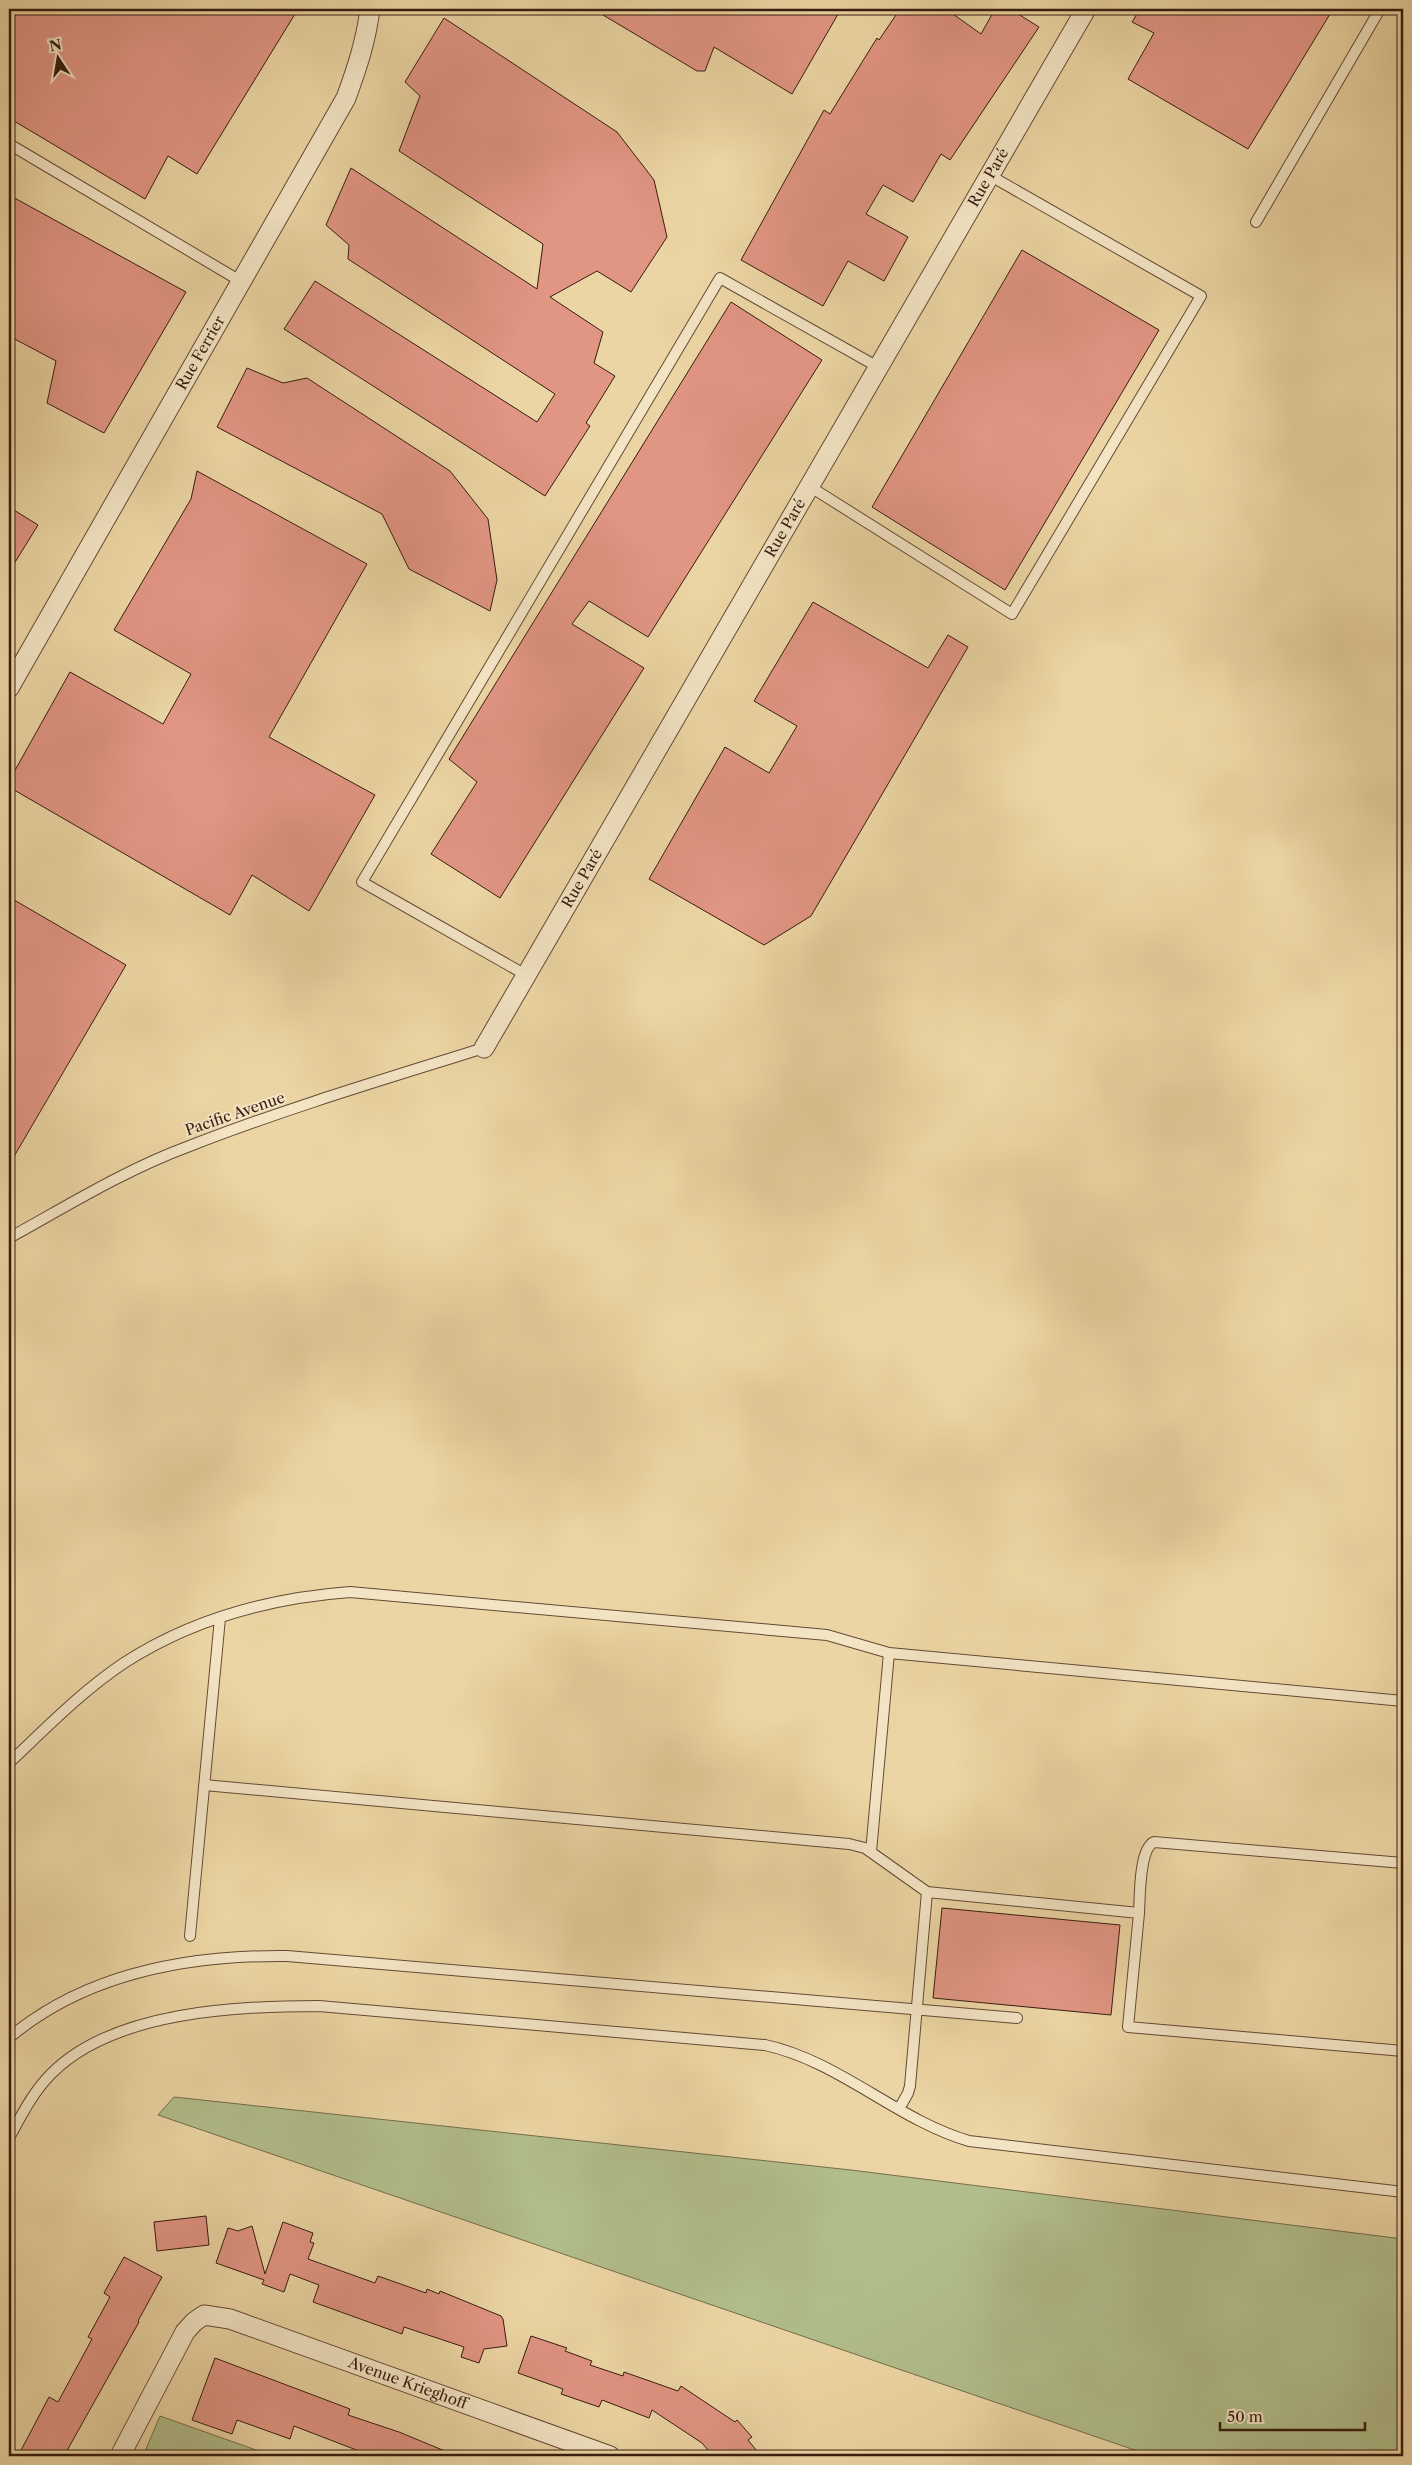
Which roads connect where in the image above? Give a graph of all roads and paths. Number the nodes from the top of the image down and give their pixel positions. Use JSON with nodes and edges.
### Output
{"nodes":[{"id":1,"x":370,"y":9,"type":"edge"},
{"id":2,"x":1086,"y":9,"type":"edge"},
{"id":3,"x":1380,"y":9,"type":"edge"},
{"id":4,"x":9,"y":144,"type":"edge"},
{"id":5,"x":989,"y":176,"type":"junction"},
{"id":6,"x":1256,"y":222,"type":"dead end"},
{"id":7,"x":242,"y":282,"type":"junction"},
{"id":8,"x":878,"y":368,"type":"junction"},
{"id":9,"x":809,"y":486,"type":"junction"},
{"id":10,"x":9,"y":688,"type":"edge"},
{"id":11,"x":526,"y":975,"type":"junction"},
{"id":12,"x":484,"y":1048,"type":"joint"},
{"id":13,"x":9,"y":1238,"type":"edge"},
{"id":14,"x":220,"y":1618,"type":"junction"},
{"id":15,"x":889,"y":1654,"type":"junction"},
{"id":16,"x":1403,"y":1701,"type":"edge"},
{"id":17,"x":9,"y":1763,"type":"edge"},
{"id":18,"x":204,"y":1785,"type":"junction"},
{"id":19,"x":870,"y":1852,"type":"junction"},
{"id":20,"x":1403,"y":1862,"type":"edge"},
{"id":21,"x":927,"y":1892,"type":"junction"},
{"id":22,"x":1139,"y":1913,"type":"junction"},
{"id":23,"x":190,"y":1936,"type":"dead end"},
{"id":24,"x":915,"y":2009,"type":"junction"},
{"id":25,"x":1017,"y":2018,"type":"dead end"},
{"id":26,"x":9,"y":2038,"type":"edge"},
{"id":27,"x":1403,"y":2051,"type":"edge"},
{"id":28,"x":899,"y":2109,"type":"junction"},
{"id":29,"x":9,"y":2138,"type":"edge"},
{"id":30,"x":1403,"y":2192,"type":"edge"},
{"id":31,"x":120,"y":2456,"type":"edge"},
{"id":32,"x":610,"y":2456,"type":"edge"}],
"edges":[{"from":1,"to":7,"type":"street","name":"Rue Ferrier"},
{"from":2,"to":5,"type":"street","name":"Rue Paré"},
{"from":3,"to":6,"type":"lane"},
{"from":4,"to":7,"type":"lane"},
{"from":5,"to":8,"type":"street","name":"Rue Paré"},
{"from":5,"to":9,"type":"lane"},
{"from":7,"to":10,"type":"street","name":"Rue Ferrier"},
{"from":8,"to":9,"type":"street","name":"Rue Paré"},
{"from":8,"to":11,"type":"lane"},
{"from":9,"to":11,"type":"street","name":"Rue Paré"},
{"from":11,"to":12,"type":"street","name":"Rue Paré"},
{"from":12,"to":13,"type":"lane","name":"Pacific Avenue"},
{"from":14,"to":15,"type":"lane"},
{"from":14,"to":17,"type":"lane"},
{"from":14,"to":18,"type":"lane"},
{"from":15,"to":16,"type":"lane"},
{"from":15,"to":19,"type":"lane"},
{"from":18,"to":19,"type":"lane"},
{"from":18,"to":23,"type":"lane"},
{"from":19,"to":21,"type":"lane"},
{"from":20,"to":22,"type":"lane"},
{"from":21,"to":22,"type":"lane"},
{"from":21,"to":24,"type":"lane"},
{"from":22,"to":27,"type":"lane"},
{"from":24,"to":25,"type":"lane"},
{"from":24,"to":26,"type":"lane"},
{"from":24,"to":28,"type":"lane"},
{"from":28,"to":29,"type":"lane"},
{"from":28,"to":30,"type":"lane"},
{"from":31,"to":32,"type":"street","name":"Avenue Krieghoff"}]}
